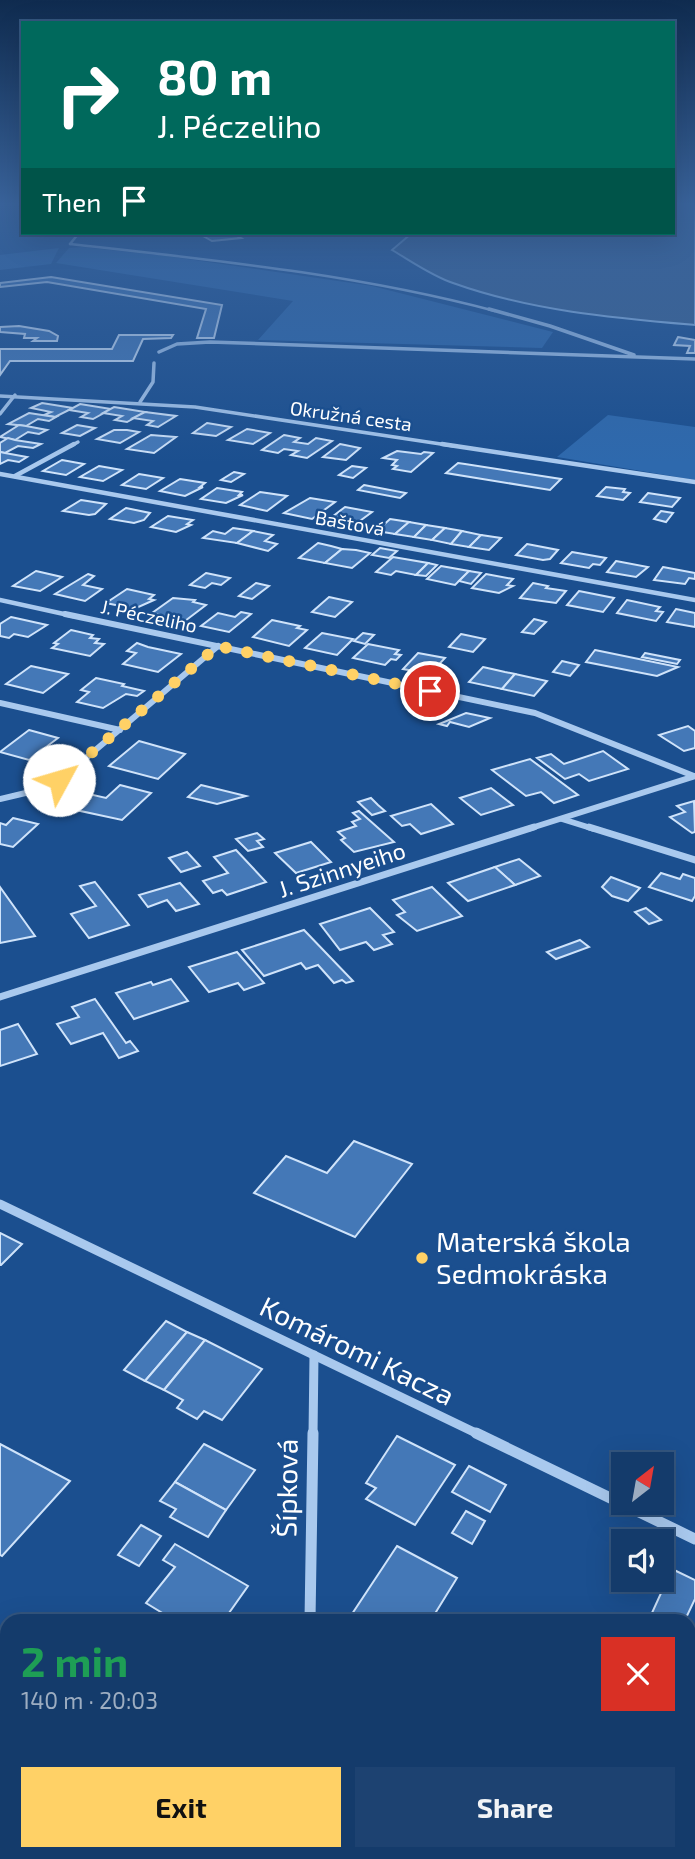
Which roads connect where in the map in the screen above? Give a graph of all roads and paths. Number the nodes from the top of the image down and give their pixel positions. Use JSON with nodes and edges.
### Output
{"nodes":[{"id":1,"x":400,"y":290,"type":"edge"},
{"id":2,"x":159,"y":352,"type":"dead end"},
{"id":3,"x":634,"y":355,"type":"junction"},
{"id":4,"x":695,"y":359,"type":"edge"},
{"id":5,"x":154,"y":363,"type":"dead end"},
{"id":6,"x":0,"y":396,"type":"edge"},
{"id":7,"x":15,"y":396,"type":"junction"},
{"id":8,"x":141,"y":402,"type":"junction"},
{"id":9,"x":0,"y":414,"type":"edge"},
{"id":10,"x":78,"y":442,"type":"dead end"},
{"id":11,"x":0,"y":474,"type":"edge"},
{"id":12,"x":14,"y":477,"type":"junction"},
{"id":13,"x":695,"y":482,"type":"edge"},
{"id":14,"x":0,"y":600,"type":"edge"},
{"id":15,"x":695,"y":600,"type":"edge"},
{"id":16,"x":218,"y":646,"type":"junction"},
{"id":17,"x":0,"y":703,"type":"edge"},
{"id":18,"x":120,"y":730,"type":"junction"},
{"id":19,"x":695,"y":776,"type":"edge"},
{"id":20,"x":0,"y":799,"type":"edge"},
{"id":21,"x":562,"y":818,"type":"junction"},
{"id":22,"x":695,"y":860,"type":"edge"},
{"id":23,"x":0,"y":997,"type":"edge"},
{"id":24,"x":0,"y":1204,"type":"edge"},
{"id":25,"x":314,"y":1356,"type":"junction"},
{"id":26,"x":695,"y":1539,"type":"edge"},
{"id":27,"x":310,"y":1614,"type":"edge"}],
"edges":[{"from":1,"to":3,"type":"street"},
{"from":2,"to":3,"type":"street"},
{"from":3,"to":4,"type":"street"},
{"from":5,"to":8,"type":"street"},
{"from":6,"to":7,"type":"street","name":"Okružná cesta"},
{"from":7,"to":8,"type":"street","name":"Okružná cesta"},
{"from":7,"to":9,"type":"street"},
{"from":8,"to":13,"type":"street","name":"Okružná cesta"},
{"from":10,"to":12,"type":"street"},
{"from":11,"to":12,"type":"street","name":"Baštová"},
{"from":12,"to":15,"type":"street","name":"Baštová"},
{"from":14,"to":16,"type":"street","name":"J. Péczeliho"},
{"from":16,"to":18,"type":"street"},
{"from":16,"to":19,"type":"street","name":"J. Péczeliho"},
{"from":17,"to":18,"type":"street"},
{"from":18,"to":20,"type":"street"},
{"from":19,"to":21,"type":"street","name":"J. Szinnyeiho"},
{"from":21,"to":22,"type":"street"},
{"from":21,"to":23,"type":"street","name":"J. Szinnyeiho"},
{"from":24,"to":25,"type":"street","name":"Komáromi Kacza"},
{"from":25,"to":26,"type":"street","name":"Komáromi Kacza"},
{"from":25,"to":27,"type":"street","name":"Šípková"}]}
